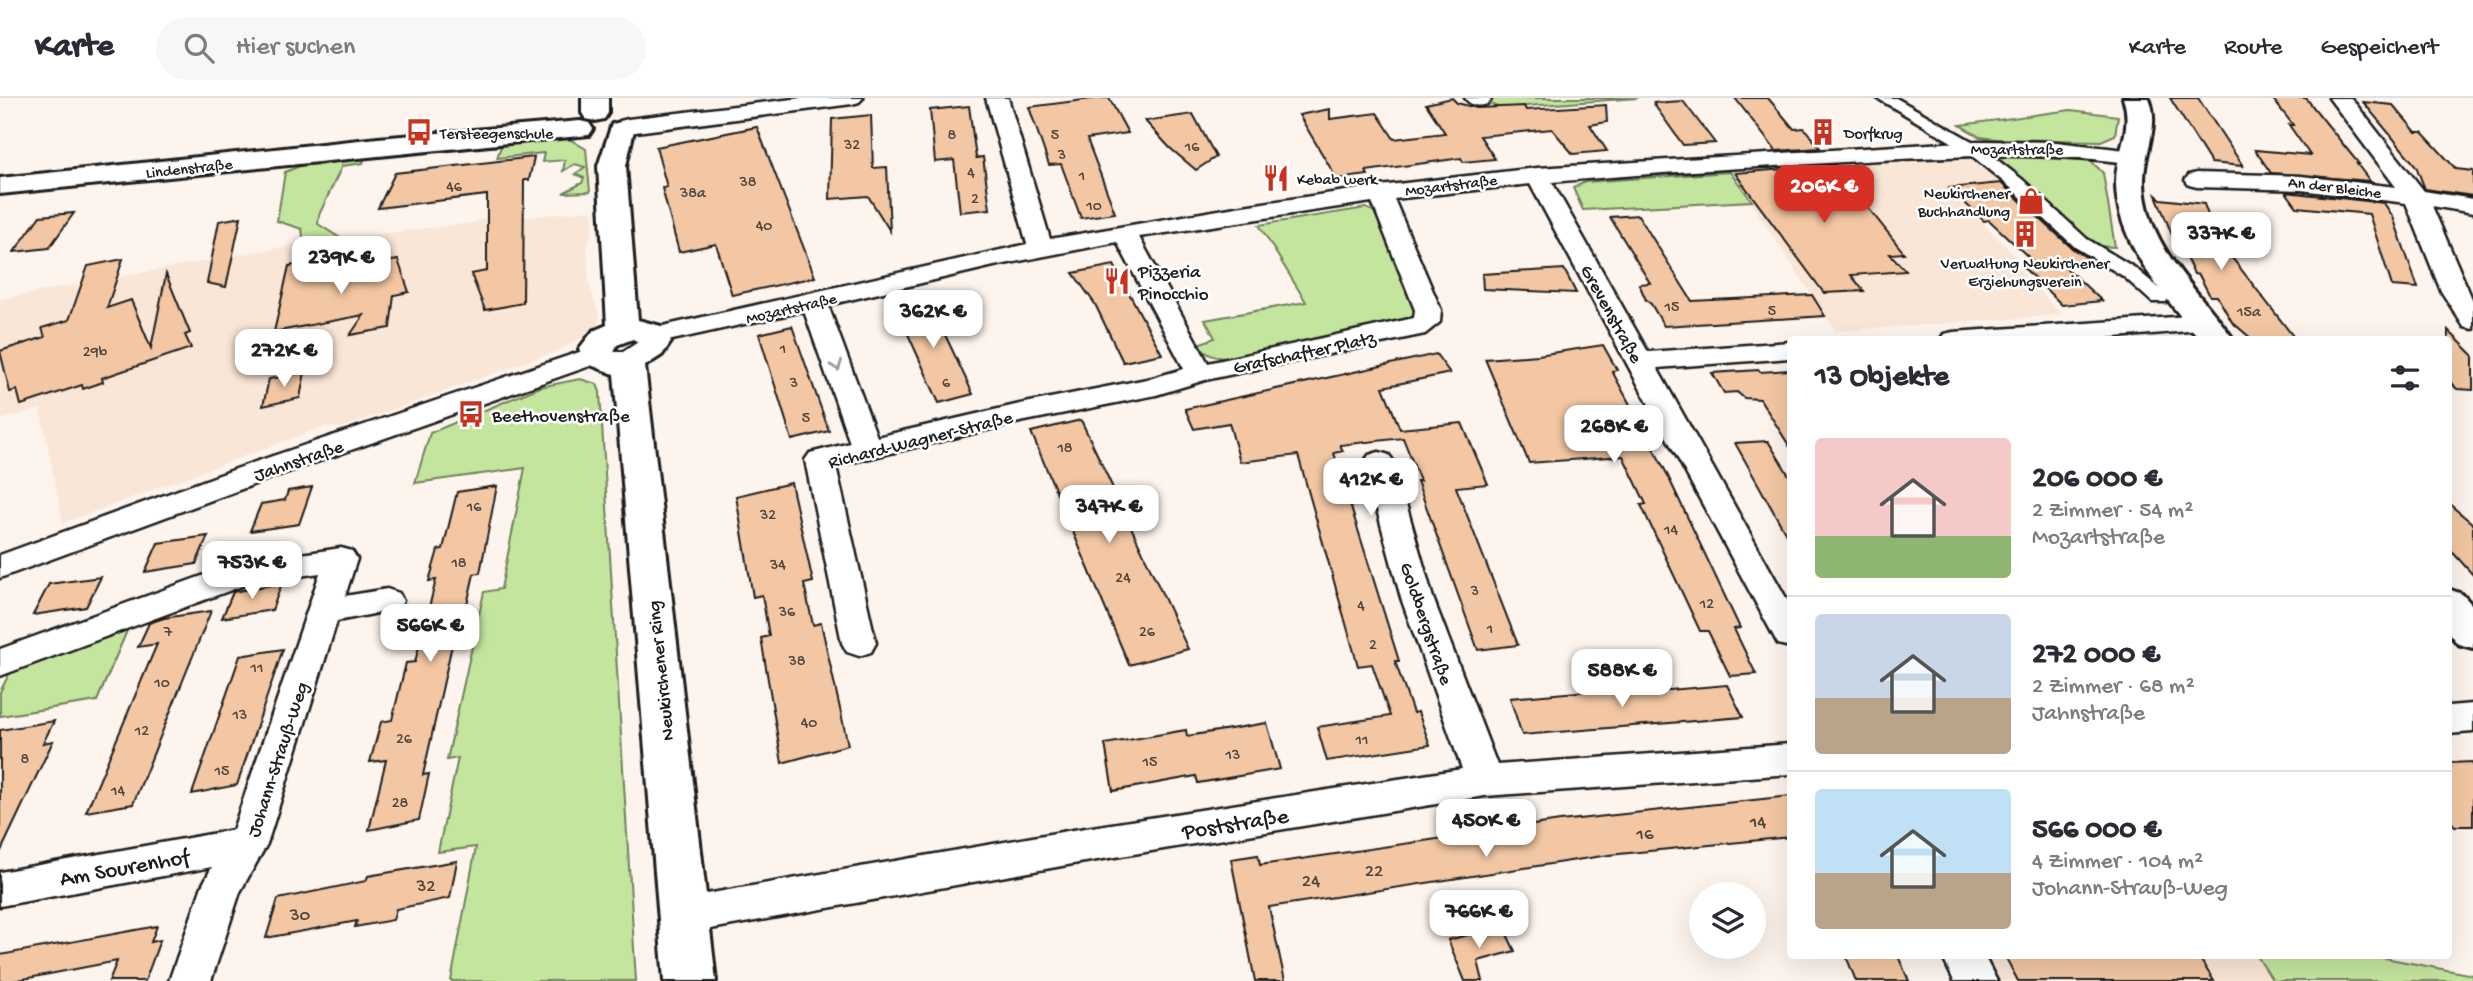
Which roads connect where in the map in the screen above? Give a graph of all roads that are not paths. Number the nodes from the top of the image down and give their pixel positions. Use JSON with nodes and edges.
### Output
{"nodes":[{"id":1,"x":833,"y":98,"type":"edge"},
{"id":2,"x":852,"y":98,"type":"edge"},
{"id":3,"x":997,"y":98,"type":"edge"},
{"id":4,"x":1885,"y":98,"type":"edge"},
{"id":5,"x":2136,"y":98,"type":"edge"},
{"id":6,"x":2340,"y":98,"type":"edge"},
{"id":7,"x":606,"y":117,"type":"edge"},
{"id":8,"x":1971,"y":148,"type":"junction"},
{"id":9,"x":2135,"y":157,"type":"junction"},
{"id":10,"x":1537,"y":175,"type":"junction"},
{"id":11,"x":2197,"y":180,"type":"dead end"},
{"id":12,"x":0,"y":186,"type":"edge"},
{"id":13,"x":1380,"y":193,"type":"junction"},
{"id":14,"x":2416,"y":197,"type":"junction"},
{"id":15,"x":2473,"y":206,"type":"edge"},
{"id":16,"x":1125,"y":234,"type":"junction"},
{"id":17,"x":1041,"y":249,"type":"junction"},
{"id":18,"x":2159,"y":298,"type":"dead end"},
{"id":19,"x":814,"y":302,"type":"junction"},
{"id":20,"x":2473,"y":321,"type":"edge"},
{"id":21,"x":2211,"y":331,"type":"edge"},
{"id":22,"x":2068,"y":336,"type":"edge"},
{"id":23,"x":625,"y":345,"type":"junction"},
{"id":24,"x":1787,"y":350,"type":"edge"},
{"id":25,"x":1639,"y":360,"type":"junction"},
{"id":26,"x":1200,"y":373,"type":"junction"},
{"id":27,"x":866,"y":448,"type":"junction"},
{"id":28,"x":1379,"y":462,"type":"dead end"},
{"id":29,"x":0,"y":567,"type":"edge"},
{"id":30,"x":387,"y":601,"type":"dead end"},
{"id":31,"x":2452,"y":609,"type":"edge"},
{"id":32,"x":324,"y":611,"type":"junction"},
{"id":33,"x":1787,"y":630,"type":"edge"},
{"id":34,"x":2473,"y":633,"type":"edge"},
{"id":35,"x":859,"y":643,"type":"dead end"},
{"id":36,"x":0,"y":663,"type":"edge"},
{"id":37,"x":2473,"y":718,"type":"edge"},
{"id":38,"x":2452,"y":720,"type":"edge"},
{"id":39,"x":1787,"y":759,"type":"edge"},
{"id":40,"x":1485,"y":781,"type":"junction"},
{"id":41,"x":248,"y":844,"type":"junction"},
{"id":42,"x":0,"y":889,"type":"edge"},
{"id":43,"x":683,"y":916,"type":"junction"},
{"id":44,"x":1964,"y":959,"type":"edge"},
{"id":45,"x":190,"y":981,"type":"edge"},
{"id":46,"x":690,"y":981,"type":"edge"},
{"id":47,"x":1976,"y":981,"type":"edge"}],
"edges":[{"from":1,"to":7,"type":"street","name":"Lindenstraße"},
{"from":2,"to":7,"type":"street","name":"Lindenstraße"},
{"from":3,"to":17,"type":"street"},
{"from":4,"to":8,"type":"street"},
{"from":5,"to":9,"type":"street"},
{"from":6,"to":14,"type":"street"},
{"from":7,"to":12,"type":"street","name":"Lindenstraße"},
{"from":7,"to":23,"type":"street","name":"Neukirchener Ring"},
{"from":8,"to":9,"type":"street","name":"Mozartstraße"},
{"from":8,"to":10,"type":"street","name":"Mozartstraße"},
{"from":8,"to":18,"type":"street"},
{"from":9,"to":21,"type":"street"},
{"from":10,"to":13,"type":"street","name":"Mozartstraße"},
{"from":10,"to":25,"type":"street","name":"Grevenstraße"},
{"from":11,"to":14,"type":"street","name":"An der Bleiche"},
{"from":13,"to":16,"type":"street","name":"Mozartstraße"},
{"from":13,"to":26,"type":"street","name":"Grafschafter Platz"},
{"from":14,"to":15,"type":"street","name":"An der Bleiche"},
{"from":14,"to":20,"type":"street"},
{"from":16,"to":17,"type":"street","name":"Mozartstraße"},
{"from":16,"to":26,"type":"street"},
{"from":17,"to":19,"type":"street","name":"Mozartstraße"},
{"from":19,"to":23,"type":"street","name":"Mozartstraße"},
{"from":19,"to":27,"type":"street","one_way":true},
{"from":21,"to":22,"type":"street"},
{"from":23,"to":29,"type":"street","name":"Jahnstraße"},
{"from":23,"to":43,"type":"street","name":"Neukirchener Ring"},
{"from":24,"to":25,"type":"street"},
{"from":25,"to":33,"type":"street","name":"Grevenstraße"},
{"from":26,"to":27,"type":"street","name":"Richard-Wagner-Straße"},
{"from":27,"to":35,"type":"street","name":"Richard-Wagner-Straße"},
{"from":28,"to":40,"type":"street","name":"Goldbergstraße"},
{"from":30,"to":32,"type":"street"},
{"from":31,"to":34,"type":"street"},
{"from":32,"to":36,"type":"street","name":"Johann-Strauß-Weg"},
{"from":32,"to":41,"type":"street","name":"Johann-Strauß-Weg"},
{"from":37,"to":38,"type":"street"},
{"from":39,"to":40,"type":"street","name":"Poststraße"},
{"from":40,"to":43,"type":"street","name":"Poststraße"},
{"from":41,"to":42,"type":"street","name":"Am Sourenhof"},
{"from":41,"to":45,"type":"street","name":"Johann-Strauß-Weg"},
{"from":43,"to":46,"type":"street","name":"Neukirchener Ring"},
{"from":44,"to":47,"type":"street"}]}
